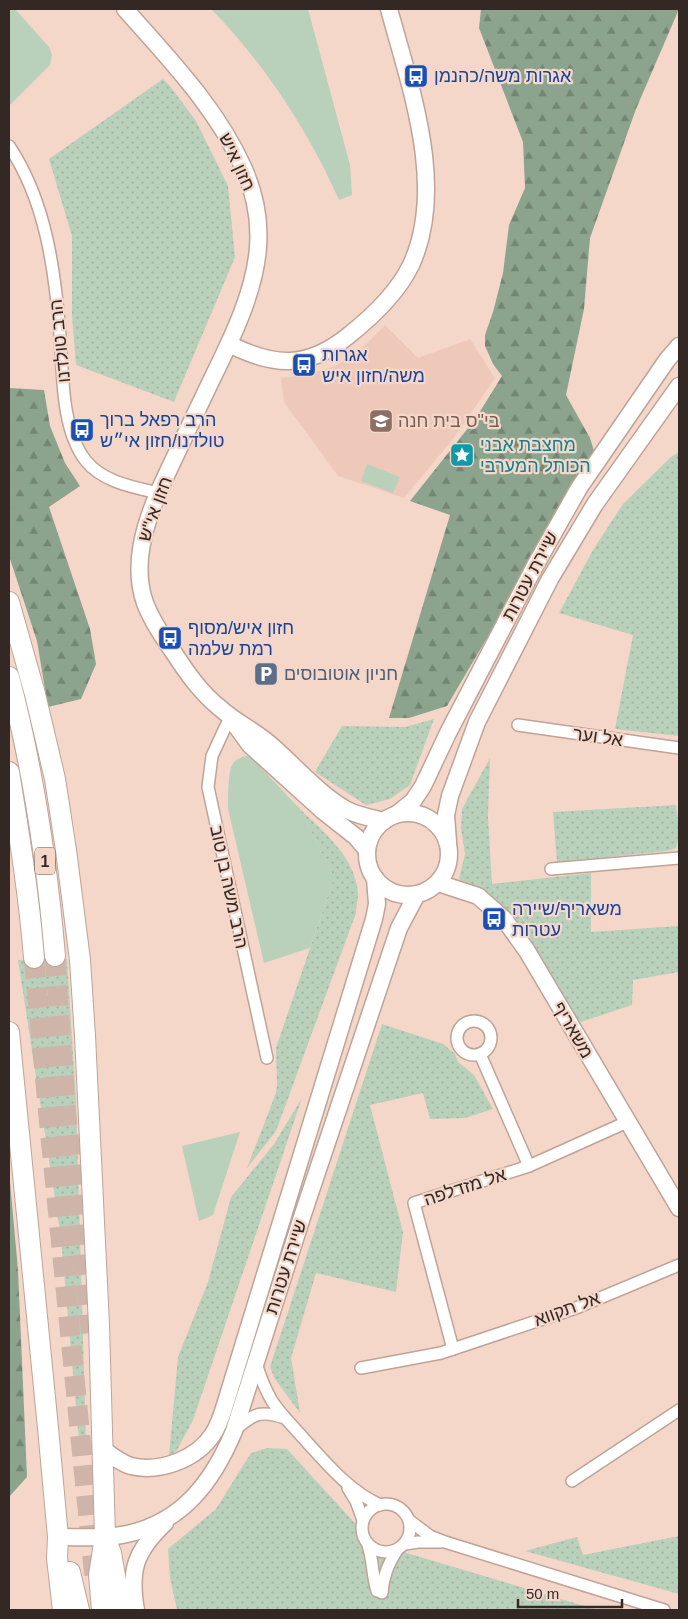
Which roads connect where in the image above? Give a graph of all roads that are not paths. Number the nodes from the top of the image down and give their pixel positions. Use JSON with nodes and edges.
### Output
{"nodes":[{"id":1,"x":125,"y":9,"type":"edge"},
{"id":2,"x":389,"y":9,"type":"edge"},
{"id":3,"x":9,"y":146,"type":"edge"},
{"id":4,"x":229,"y":344,"type":"junction"},
{"id":5,"x":679,"y":346,"type":"edge"},
{"id":6,"x":678,"y":392,"type":"edge"},
{"id":7,"x":158,"y":492,"type":"junction"},
{"id":8,"x":9,"y":602,"type":"edge"},
{"id":9,"x":9,"y":677,"type":"edge"},
{"id":10,"x":230,"y":717,"type":"junction"},
{"id":11,"x":518,"y":725,"type":"dead end"},
{"id":12,"x":679,"y":748,"type":"edge"},
{"id":13,"x":9,"y":772,"type":"edge"},
{"id":14,"x":390,"y":817,"type":"junction"},
{"id":15,"x":448,"y":842,"type":"junction"},
{"id":16,"x":367,"y":850,"type":"junction"},
{"id":17,"x":679,"y":858,"type":"edge"},
{"id":18,"x":551,"y":869,"type":"dead end"},
{"id":19,"x":375,"y":878,"type":"junction"},
{"id":20,"x":438,"y":883,"type":"junction"},
{"id":21,"x":417,"y":894,"type":"junction"},
{"id":22,"x":54,"y":956,"type":"tunnel mouth"},
{"id":23,"x":34,"y":958,"type":"tunnel mouth"},
{"id":24,"x":9,"y":1032,"type":"edge"},
{"id":25,"x":480,"y":1054,"type":"dead end"},
{"id":26,"x":267,"y":1058,"type":"dead end"},
{"id":27,"x":627,"y":1122,"type":"junction"},
{"id":28,"x":528,"y":1166,"type":"junction"},
{"id":29,"x":678,"y":1202,"type":"edge"},
{"id":30,"x":679,"y":1265,"type":"edge"},
{"id":31,"x":453,"y":1349,"type":"junction"},
{"id":32,"x":256,"y":1363,"type":"junction"},
{"id":33,"x":361,"y":1368,"type":"dead end"},
{"id":34,"x":679,"y":1410,"type":"edge"},
{"id":35,"x":285,"y":1418,"type":"junction"},
{"id":36,"x":234,"y":1431,"type":"junction"},
{"id":37,"x":101,"y":1448,"type":"junction"},
{"id":38,"x":572,"y":1480,"type":"dead end"},
{"id":39,"x":346,"y":1484,"type":"junction"},
{"id":40,"x":380,"y":1504,"type":"junction"},
{"id":41,"x":177,"y":1512,"type":"junction"},
{"id":42,"x":363,"y":1520,"type":"junction"},
{"id":43,"x":410,"y":1521,"type":"junction"},
{"id":44,"x":58,"y":1536,"type":"junction"},
{"id":45,"x":105,"y":1537,"type":"junction"},
{"id":46,"x":445,"y":1542,"type":"junction"},
{"id":47,"x":368,"y":1545,"type":"junction"},
{"id":48,"x":401,"y":1547,"type":"junction"},
{"id":49,"x":63,"y":1610,"type":"edge"},
{"id":50,"x":79,"y":1610,"type":"edge"},
{"id":51,"x":102,"y":1610,"type":"edge"},
{"id":52,"x":121,"y":1610,"type":"edge"},
{"id":53,"x":136,"y":1610,"type":"edge"},
{"id":54,"x":664,"y":1610,"type":"edge"}],
"edges":[{"from":1,"to":4,"type":"main road","name":"חזון איש"},
{"from":2,"to":4,"type":"main road"},
{"from":3,"to":7,"type":"street","name":"הרב טולדנו"},
{"from":4,"to":7,"type":"main road","name":"חזון אי\"ש"},
{"from":5,"to":14,"type":"main road","name":"שיירת עטרות"},
{"from":6,"to":15,"type":"main road","name":"שיירת עטרות"},
{"from":7,"to":10,"type":"main road","name":"חזון אי\"ש"},
{"from":8,"to":37,"type":"highway"},
{"from":9,"to":22,"type":"highway","number":"1"},
{"from":10,"to":14,"type":"main road","name":"חזון אי\"ש"},
{"from":10,"to":16,"type":"main road","name":"חזון אי\"ש"},
{"from":10,"to":26,"type":"street","name":"הרב משה בן טוב"},
{"from":11,"to":12,"type":"street","name":"אל וער"},
{"from":13,"to":23,"type":"highway","number":"1"},
{"from":14,"to":15,"type":"main road"},
{"from":14,"to":16,"type":"main road"},
{"from":15,"to":20,"type":"main road"},
{"from":16,"to":19,"type":"main road"},
{"from":17,"to":18,"type":"street"},
{"from":19,"to":21,"type":"main road"},
{"from":19,"to":37,"type":"main road","name":"שיירת עטרות"},
{"from":20,"to":21,"type":"main road"},
{"from":20,"to":27,"type":"main road","name":"משאריף"},
{"from":21,"to":32,"type":"main road","name":"שיירת עטרות"},
{"from":24,"to":44,"type":"highway"},
{"from":25,"to":28,"type":"street"},
{"from":27,"to":28,"type":"street","name":"אל מזדלפה"},
{"from":27,"to":29,"type":"main road","name":"משאריף"},
{"from":28,"to":31,"type":"street","name":"אל מזדלפה"},
{"from":30,"to":31,"type":"street","name":"אל תקווא"},
{"from":31,"to":33,"type":"street","name":"אל תקווא"},
{"from":32,"to":35,"type":"street"},
{"from":32,"to":36,"type":"main road","name":"שיירת עטרות"},
{"from":34,"to":38,"type":"street"},
{"from":35,"to":36,"type":"street"},
{"from":35,"to":39,"type":"street"},
{"from":36,"to":41,"type":"main road","name":"שיירת עטרות"},
{"from":37,"to":45,"type":"highway"},
{"from":39,"to":40,"type":"street"},
{"from":39,"to":42,"type":"street"},
{"from":40,"to":42,"type":"street"},
{"from":40,"to":43,"type":"street"},
{"from":41,"to":45,"type":"main road","name":"שיירת עטרות"},
{"from":41,"to":53,"type":"main road"},
{"from":42,"to":47,"type":"street"},
{"from":43,"to":46,"type":"street"},
{"from":43,"to":48,"type":"street"},
{"from":44,"to":45,"type":"main road","name":"שיירת עטרות"},
{"from":44,"to":49,"type":"highway"},
{"from":44,"to":50,"type":"highway"},
{"from":45,"to":51,"type":"highway"},
{"from":45,"to":52,"type":"highway"},
{"from":46,"to":48,"type":"street"},
{"from":46,"to":54,"type":"street"},
{"from":47,"to":48,"type":"street"},
{"from":47,"to":48,"type":"street"}]}
